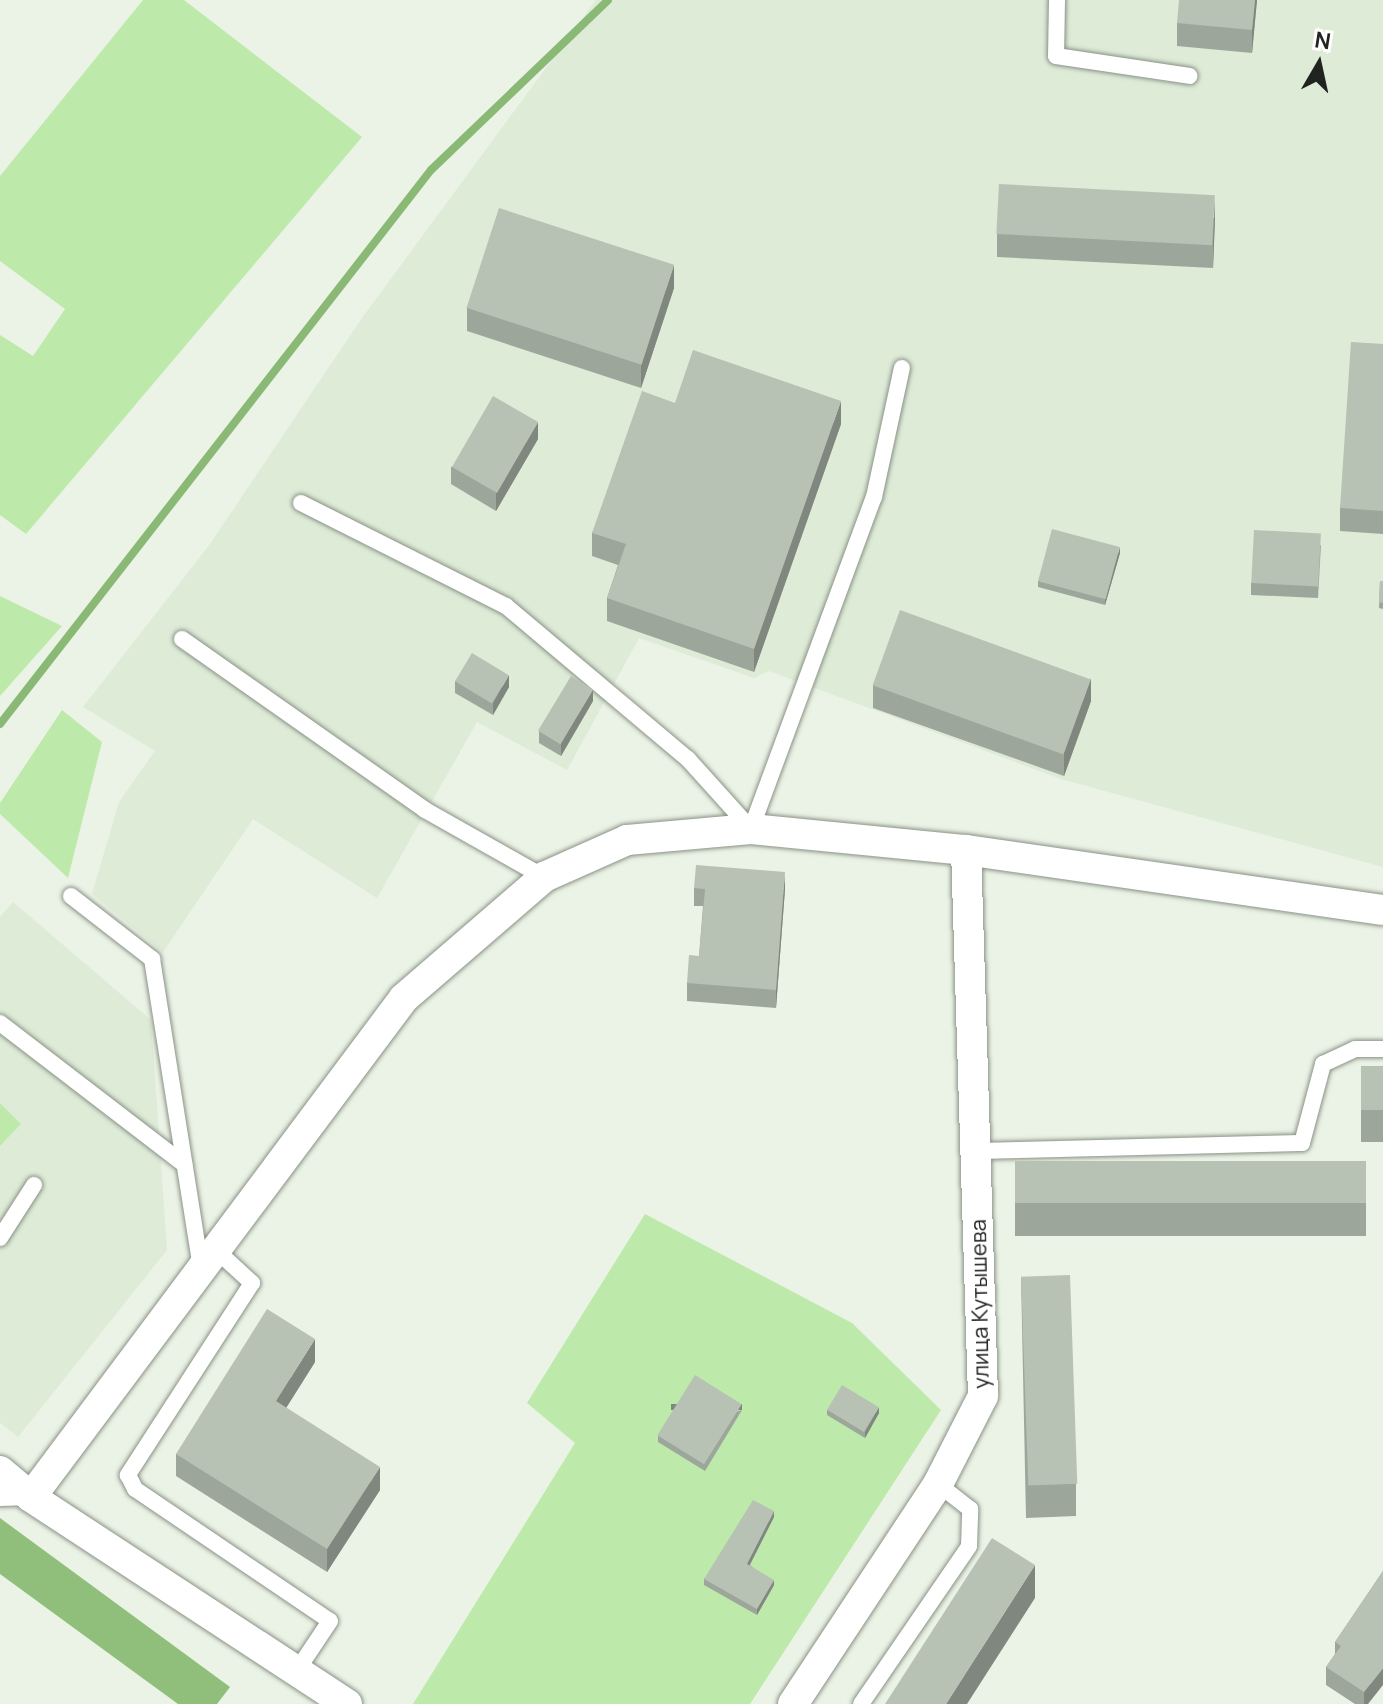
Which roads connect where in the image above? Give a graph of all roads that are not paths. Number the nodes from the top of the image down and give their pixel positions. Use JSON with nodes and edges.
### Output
{"nodes":[{"id":1,"x":1057,"y":0,"type":"edge"},
{"id":2,"x":1190,"y":76,"type":"dead end"},
{"id":3,"x":902,"y":368,"type":"dead end"},
{"id":4,"x":301,"y":503,"type":"dead end"},
{"id":5,"x":182,"y":639,"type":"dead end"},
{"id":6,"x":751,"y":829,"type":"junction"},
{"id":7,"x":966,"y":850,"type":"junction"},
{"id":8,"x":544,"y":877,"type":"junction"},
{"id":9,"x":71,"y":896,"type":"dead end"},
{"id":10,"x":1383,"y":910,"type":"edge"},
{"id":11,"x":0,"y":1023,"type":"edge"},
{"id":12,"x":1383,"y":1049,"type":"edge"},
{"id":13,"x":977,"y":1151,"type":"junction"},
{"id":14,"x":184,"y":1164,"type":"junction"},
{"id":15,"x":34,"y":1185,"type":"dead end"},
{"id":16,"x":0,"y":1238,"type":"edge"},
{"id":17,"x":208,"y":1260,"type":"junction"},
{"id":18,"x":0,"y":1471,"type":"edge"},
{"id":19,"x":938,"y":1484,"type":"junction"},
{"id":20,"x":31,"y":1497,"type":"junction"},
{"id":21,"x":0,"y":1498,"type":"edge"},
{"id":22,"x":296,"y":1672,"type":"junction"},
{"id":23,"x":347,"y":1704,"type":"edge"},
{"id":24,"x":793,"y":1704,"type":"edge"},
{"id":25,"x":861,"y":1704,"type":"edge"}],
"edges":[{"from":1,"to":2,"type":"lane"},
{"from":3,"to":6,"type":"lane"},
{"from":4,"to":6,"type":"lane"},
{"from":5,"to":8,"type":"lane"},
{"from":6,"to":7,"type":"street"},
{"from":6,"to":8,"type":"street"},
{"from":7,"to":10,"type":"street"},
{"from":7,"to":13,"type":"street","name":"улица Кутышева"},
{"from":8,"to":17,"type":"street"},
{"from":9,"to":14,"type":"lane"},
{"from":11,"to":14,"type":"lane"},
{"from":12,"to":13,"type":"lane"},
{"from":13,"to":19,"type":"street","name":"улица Кутышева"},
{"from":14,"to":17,"type":"lane"},
{"from":15,"to":16,"type":"lane"},
{"from":17,"to":20,"type":"street"},
{"from":17,"to":22,"type":"lane"},
{"from":18,"to":20,"type":"street"},
{"from":19,"to":24,"type":"street","name":"улица Кутышева"},
{"from":19,"to":25,"type":"lane"},
{"from":20,"to":21,"type":"lane"},
{"from":20,"to":22,"type":"street"},
{"from":22,"to":23,"type":"street"}]}
